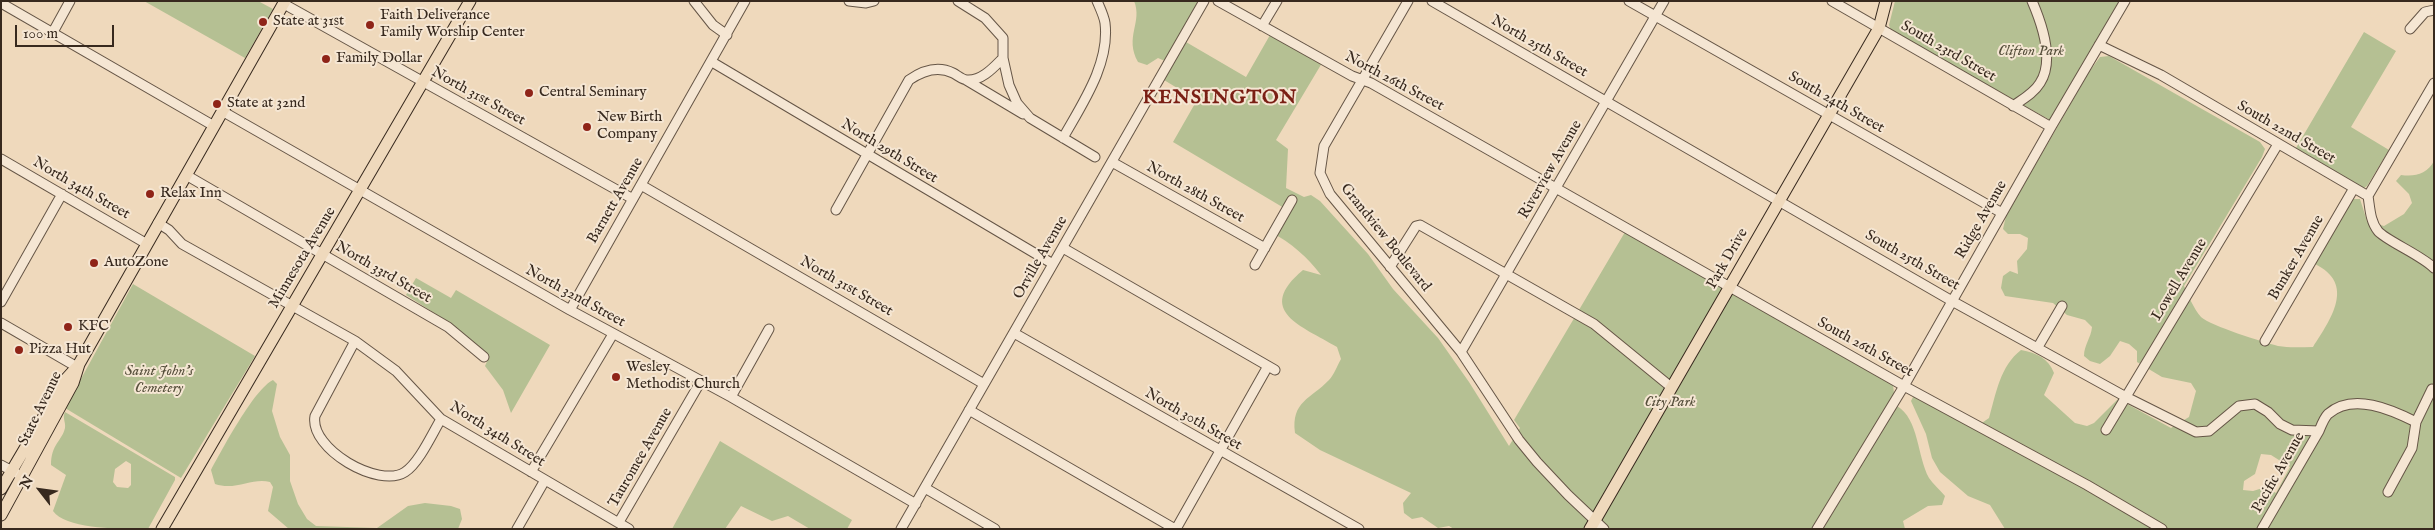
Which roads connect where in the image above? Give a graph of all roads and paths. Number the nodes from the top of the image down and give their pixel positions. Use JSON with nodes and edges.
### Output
{"nodes":[{"id":1,"x":70,"y":1,"type":"edge"},
{"id":2,"x":470,"y":1,"type":"edge"},
{"id":3,"x":694,"y":1,"type":"edge"},
{"id":4,"x":745,"y":1,"type":"edge"},
{"id":5,"x":849,"y":1,"type":"edge"},
{"id":6,"x":874,"y":1,"type":"edge"},
{"id":7,"x":958,"y":1,"type":"edge"},
{"id":8,"x":1097,"y":1,"type":"edge"},
{"id":9,"x":1204,"y":1,"type":"edge"},
{"id":10,"x":1218,"y":1,"type":"edge"},
{"id":11,"x":1277,"y":1,"type":"edge"},
{"id":12,"x":1408,"y":1,"type":"edge"},
{"id":13,"x":1432,"y":1,"type":"edge"},
{"id":14,"x":1629,"y":1,"type":"edge"},
{"id":15,"x":1664,"y":1,"type":"edge"},
{"id":16,"x":1832,"y":1,"type":"edge"},
{"id":17,"x":1886,"y":1,"type":"edge"},
{"id":18,"x":2032,"y":1,"type":"edge"},
{"id":19,"x":2125,"y":1,"type":"edge"},
{"id":20,"x":285,"y":2,"type":"edge"},
{"id":21,"x":2,"y":4,"type":"edge"},
{"id":22,"x":2432,"y":10,"type":"edge"},
{"id":23,"x":1656,"y":16,"type":"junction"},
{"id":24,"x":1262,"y":26,"type":"junction"},
{"id":25,"x":1879,"y":28,"type":"junction"},
{"id":26,"x":2410,"y":29,"type":"dead end"},
{"id":27,"x":53,"y":32,"type":"junction"},
{"id":28,"x":726,"y":35,"type":"junction"},
{"id":29,"x":2099,"y":45,"type":"junction"},
{"id":30,"x":1004,"y":58,"type":"junction"},
{"id":31,"x":712,"y":62,"type":"junction"},
{"id":32,"x":966,"y":80,"type":"junction"},
{"id":33,"x":1364,"y":80,"type":"junction"},
{"id":34,"x":423,"y":82,"type":"junction"},
{"id":35,"x":2434,"y":83,"type":"edge"},
{"id":36,"x":1606,"y":102,"type":"junction"},
{"id":37,"x":2014,"y":106,"type":"junction"},
{"id":38,"x":222,"y":111,"type":"junction"},
{"id":39,"x":1829,"y":115,"type":"junction"},
{"id":40,"x":1030,"y":118,"type":"junction"},
{"id":41,"x":214,"y":126,"type":"junction"},
{"id":42,"x":2050,"y":127,"type":"junction"},
{"id":43,"x":1063,"y":138,"type":"junction"},
{"id":44,"x":2278,"y":144,"type":"junction"},
{"id":45,"x":867,"y":155,"type":"junction"},
{"id":46,"x":1095,"y":157,"type":"dead end"},
{"id":47,"x":1,"y":159,"type":"edge"},
{"id":48,"x":1112,"y":162,"type":"junction"},
{"id":49,"x":186,"y":174,"type":"junction"},
{"id":50,"x":641,"y":186,"type":"junction"},
{"id":51,"x":1556,"y":188,"type":"junction"},
{"id":52,"x":2354,"y":188,"type":"junction"},
{"id":53,"x":361,"y":190,"type":"junction"},
{"id":54,"x":62,"y":194,"type":"junction"},
{"id":55,"x":2368,"y":196,"type":"junction"},
{"id":56,"x":633,"y":199,"type":"junction"},
{"id":57,"x":1292,"y":200,"type":"dead end"},
{"id":58,"x":1779,"y":201,"type":"junction"},
{"id":59,"x":836,"y":210,"type":"dead end"},
{"id":60,"x":2002,"y":213,"type":"junction"},
{"id":61,"x":158,"y":224,"type":"junction"},
{"id":62,"x":147,"y":244,"type":"junction"},
{"id":63,"x":1063,"y":248,"type":"junction"},
{"id":64,"x":1265,"y":248,"type":"junction"},
{"id":65,"x":324,"y":254,"type":"junction"},
{"id":66,"x":1053,"y":264,"type":"junction"},
{"id":67,"x":1255,"y":265,"type":"dead end"},
{"id":68,"x":1390,"y":267,"type":"junction"},
{"id":69,"x":2434,"y":268,"type":"edge"},
{"id":70,"x":1506,"y":274,"type":"junction"},
{"id":71,"x":1730,"y":288,"type":"junction"},
{"id":72,"x":1952,"y":301,"type":"junction"},
{"id":73,"x":1,"y":302,"type":"edge"},
{"id":74,"x":292,"y":306,"type":"junction"},
{"id":75,"x":2062,"y":306,"type":"dead end"},
{"id":76,"x":570,"y":310,"type":"junction"},
{"id":77,"x":1,"y":323,"type":"edge"},
{"id":78,"x":769,"y":329,"type":"dead end"},
{"id":79,"x":1014,"y":333,"type":"junction"},
{"id":80,"x":613,"y":334,"type":"junction"},
{"id":81,"x":355,"y":341,"type":"junction"},
{"id":82,"x":2265,"y":341,"type":"dead end"},
{"id":83,"x":2038,"y":347,"type":"junction"},
{"id":84,"x":1461,"y":352,"type":"junction"},
{"id":85,"x":484,"y":358,"type":"dead end"},
{"id":86,"x":77,"y":366,"type":"junction"},
{"id":87,"x":701,"y":381,"type":"junction"},
{"id":88,"x":984,"y":384,"type":"junction"},
{"id":89,"x":1904,"y":386,"type":"junction"},
{"id":90,"x":1671,"y":387,"type":"junction"},
{"id":91,"x":2432,"y":389,"type":"dead end"},
{"id":92,"x":731,"y":396,"type":"junction"},
{"id":93,"x":2126,"y":397,"type":"junction"},
{"id":94,"x":969,"y":410,"type":"junction"},
{"id":95,"x":442,"y":419,"type":"junction"},
{"id":96,"x":2416,"y":422,"type":"junction"},
{"id":97,"x":2106,"y":430,"type":"dead end"},
{"id":98,"x":2319,"y":431,"type":"junction"},
{"id":99,"x":1221,"y":452,"type":"junction"},
{"id":100,"x":6,"y":468,"type":"edge"},
{"id":101,"x":531,"y":472,"type":"junction"},
{"id":102,"x":23,"y":477,"type":"junction"},
{"id":103,"x":545,"y":480,"type":"junction"},
{"id":104,"x":925,"y":488,"type":"junction"},
{"id":105,"x":1,"y":489,"type":"edge"},
{"id":106,"x":2388,"y":492,"type":"dead end"},
{"id":107,"x":916,"y":504,"type":"junction"},
{"id":108,"x":1,"y":515,"type":"edge"},
{"id":109,"x":619,"y":522,"type":"junction"},
{"id":110,"x":1592,"y":524,"type":"edge"},
{"id":111,"x":162,"y":529,"type":"edge"},
{"id":112,"x":517,"y":529,"type":"edge"},
{"id":113,"x":629,"y":529,"type":"edge"},
{"id":114,"x":901,"y":529,"type":"edge"},
{"id":115,"x":995,"y":529,"type":"edge"},
{"id":116,"x":1176,"y":529,"type":"edge"},
{"id":117,"x":1359,"y":529,"type":"edge"},
{"id":118,"x":1604,"y":529,"type":"edge"},
{"id":119,"x":1817,"y":529,"type":"edge"},
{"id":120,"x":2162,"y":529,"type":"edge"},
{"id":121,"x":2262,"y":529,"type":"edge"}],
"edges":[{"from":1,"to":27,"type":"street"},
{"from":2,"to":34,"type":"main road","name":"Minnesota Avenue"},
{"from":3,"to":28,"type":"street"},
{"from":4,"to":28,"type":"street","name":"Barnett Avenue"},
{"from":5,"to":6,"type":"street"},
{"from":7,"to":30,"type":"street"},
{"from":8,"to":43,"type":"street"},
{"from":9,"to":48,"type":"street","name":"Orville Avenue"},
{"from":10,"to":24,"type":"street","name":"North 26th Street"},
{"from":11,"to":24,"type":"street"},
{"from":12,"to":33,"type":"street","name":"Grandview Boulevard"},
{"from":13,"to":36,"type":"street","name":"North 25th Street"},
{"from":14,"to":23,"type":"street","name":"South 24th Street"},
{"from":15,"to":23,"type":"street","name":"Riverview Avenue"},
{"from":16,"to":25,"type":"street","name":"South 23rd Street"},
{"from":17,"to":25,"type":"main road","name":"Park Drive"},
{"from":18,"to":37,"type":"street"},
{"from":19,"to":29,"type":"street","name":"Ridge Avenue"},
{"from":20,"to":34,"type":"street","name":"North 31st Street"},
{"from":20,"to":38,"type":"main road","name":"State Avenue"},
{"from":21,"to":27,"type":"street"},
{"from":22,"to":26,"type":"street"},
{"from":23,"to":36,"type":"street","name":"Riverview Avenue"},
{"from":23,"to":39,"type":"street","name":"South 24th Street"},
{"from":24,"to":33,"type":"street","name":"North 26th Street"},
{"from":25,"to":37,"type":"street","name":"South 23rd Street"},
{"from":25,"to":39,"type":"main road","name":"Park Drive"},
{"from":27,"to":41,"type":"street"},
{"from":28,"to":31,"type":"street","name":"Barnett Avenue"},
{"from":29,"to":42,"type":"street","name":"Ridge Avenue"},
{"from":29,"to":44,"type":"street","name":"South 22nd Street"},
{"from":30,"to":32,"type":"street"},
{"from":30,"to":40,"type":"street"},
{"from":31,"to":45,"type":"street","name":"North 29th Street"},
{"from":31,"to":50,"type":"street","name":"Barnett Avenue"},
{"from":32,"to":40,"type":"street"},
{"from":32,"to":45,"type":"street"},
{"from":33,"to":51,"type":"street","name":"North 26th Street"},
{"from":33,"to":68,"type":"street","name":"Grandview Boulevard"},
{"from":34,"to":53,"type":"main road","name":"Minnesota Avenue"},
{"from":34,"to":56,"type":"street","name":"North 31st Street"},
{"from":35,"to":55,"type":"street"},
{"from":36,"to":51,"type":"street","name":"Riverview Avenue"},
{"from":36,"to":58,"type":"street","name":"South 25th Street"},
{"from":37,"to":42,"type":"street","name":"South 23rd Street"},
{"from":38,"to":41,"type":"main road","name":"State Avenue"},
{"from":38,"to":53,"type":"street","name":"North 32nd Street"},
{"from":39,"to":58,"type":"main road","name":"Park Drive"},
{"from":39,"to":60,"type":"street","name":"South 24th Street"},
{"from":40,"to":43,"type":"street"},
{"from":41,"to":49,"type":"main road","name":"State Avenue"},
{"from":42,"to":60,"type":"street","name":"Ridge Avenue"},
{"from":43,"to":46,"type":"street"},
{"from":44,"to":52,"type":"street","name":"South 22nd Street"},
{"from":44,"to":93,"type":"street","name":"Lowell Avenue"},
{"from":45,"to":59,"type":"street"},
{"from":45,"to":66,"type":"street","name":"North 29th Street"},
{"from":47,"to":54,"type":"street","name":"North 34th Street"},
{"from":48,"to":63,"type":"street","name":"Orville Avenue"},
{"from":48,"to":64,"type":"street","name":"North 28th Street"},
{"from":49,"to":61,"type":"main road","name":"State Avenue"},
{"from":49,"to":65,"type":"street","name":"North 33rd Street"},
{"from":50,"to":56,"type":"street","name":"Barnett Avenue"},
{"from":50,"to":88,"type":"street","name":"North 31st Street"},
{"from":51,"to":70,"type":"street","name":"Riverview Avenue"},
{"from":51,"to":71,"type":"street","name":"South 26th Street"},
{"from":52,"to":55,"type":"street","name":"South 22nd Street"},
{"from":52,"to":82,"type":"street","name":"Bunker Avenue"},
{"from":53,"to":65,"type":"main road","name":"Minnesota Avenue"},
{"from":53,"to":76,"type":"street","name":"North 32nd Street"},
{"from":54,"to":62,"type":"street","name":"North 34th Street"},
{"from":54,"to":73,"type":"street"},
{"from":55,"to":69,"type":"street"},
{"from":56,"to":76,"type":"street","name":"Barnett Avenue"},
{"from":57,"to":64,"type":"street"},
{"from":58,"to":71,"type":"main road","name":"Park Drive"},
{"from":58,"to":72,"type":"street","name":"South 25th Street"},
{"from":60,"to":72,"type":"street","name":"Ridge Avenue"},
{"from":61,"to":62,"type":"main road","name":"State Avenue"},
{"from":61,"to":74,"type":"street","name":"North 34th Street"},
{"from":62,"to":86,"type":"main road","name":"State Avenue"},
{"from":63,"to":66,"type":"street","name":"Orville Avenue"},
{"from":63,"to":99,"type":"street"},
{"from":64,"to":67,"type":"street"},
{"from":65,"to":74,"type":"main road","name":"Minnesota Avenue"},
{"from":65,"to":85,"type":"street","name":"North 33rd Street"},
{"from":66,"to":79,"type":"street","name":"Orville Avenue"},
{"from":68,"to":70,"type":"street"},
{"from":68,"to":84,"type":"street","name":"Grandview Boulevard"},
{"from":70,"to":84,"type":"street","name":"Riverview Avenue"},
{"from":70,"to":90,"type":"street"},
{"from":71,"to":89,"type":"street","name":"South 26th Street"},
{"from":71,"to":90,"type":"main road","name":"Park Drive"},
{"from":72,"to":83,"type":"street","name":"South 25th Street"},
{"from":72,"to":89,"type":"street","name":"Ridge Avenue"},
{"from":74,"to":81,"type":"street","name":"North 34th Street"},
{"from":74,"to":111,"type":"main road","name":"Minnesota Avenue"},
{"from":75,"to":83,"type":"street"},
{"from":76,"to":80,"type":"street","name":"North 32nd Street"},
{"from":77,"to":86,"type":"street"},
{"from":78,"to":92,"type":"street"},
{"from":79,"to":88,"type":"street","name":"Orville Avenue"},
{"from":79,"to":99,"type":"street","name":"North 30th Street"},
{"from":80,"to":87,"type":"street","name":"North 32nd Street"},
{"from":80,"to":101,"type":"street"},
{"from":81,"to":95,"type":"street","name":"North 34th Street"},
{"from":81,"to":95,"type":"street"},
{"from":83,"to":93,"type":"street","name":"South 25th Street"},
{"from":84,"to":110,"type":"street","name":"Grandview Boulevard"},
{"from":86,"to":100,"type":"main road","name":"State Avenue"},
{"from":86,"to":102,"type":"main road","name":"State Avenue"},
{"from":87,"to":92,"type":"street","name":"North 32nd Street"},
{"from":87,"to":109,"type":"street","name":"Tauromee Avenue"},
{"from":88,"to":94,"type":"street","name":"Orville Avenue"},
{"from":89,"to":119,"type":"street","name":"Ridge Avenue"},
{"from":89,"to":120,"type":"street","name":"South 26th Street"},
{"from":90,"to":110,"type":"main road","name":"Park Drive"},
{"from":91,"to":96,"type":"street"},
{"from":92,"to":107,"type":"street","name":"North 32nd Street"},
{"from":93,"to":97,"type":"street","name":"Lowell Avenue"},
{"from":93,"to":98,"type":"street","name":"South 25th Street"},
{"from":94,"to":104,"type":"street","name":"Orville Avenue"},
{"from":94,"to":116,"type":"street"},
{"from":95,"to":101,"type":"street","name":"North 34th Street"},
{"from":96,"to":98,"type":"street","name":"Pacific Avenue"},
{"from":96,"to":106,"type":"street"},
{"from":98,"to":121,"type":"street","name":"Pacific Avenue"},
{"from":99,"to":116,"type":"street"},
{"from":99,"to":117,"type":"street","name":"North 30th Street"},
{"from":100,"to":102,"type":"street"},
{"from":100,"to":105,"type":"main road","name":"State Avenue"},
{"from":101,"to":103,"type":"street","name":"North 34th Street"},
{"from":102,"to":108,"type":"main road","name":"State Avenue"},
{"from":103,"to":109,"type":"street","name":"North 34th Street"},
{"from":103,"to":112,"type":"street"},
{"from":104,"to":107,"type":"street","name":"Orville Avenue"},
{"from":104,"to":115,"type":"street"},
{"from":107,"to":114,"type":"street","name":"Orville Avenue"},
{"from":109,"to":113,"type":"street","name":"North 34th Street"},
{"from":110,"to":118,"type":"street","name":"Grandview Boulevard"}]}
